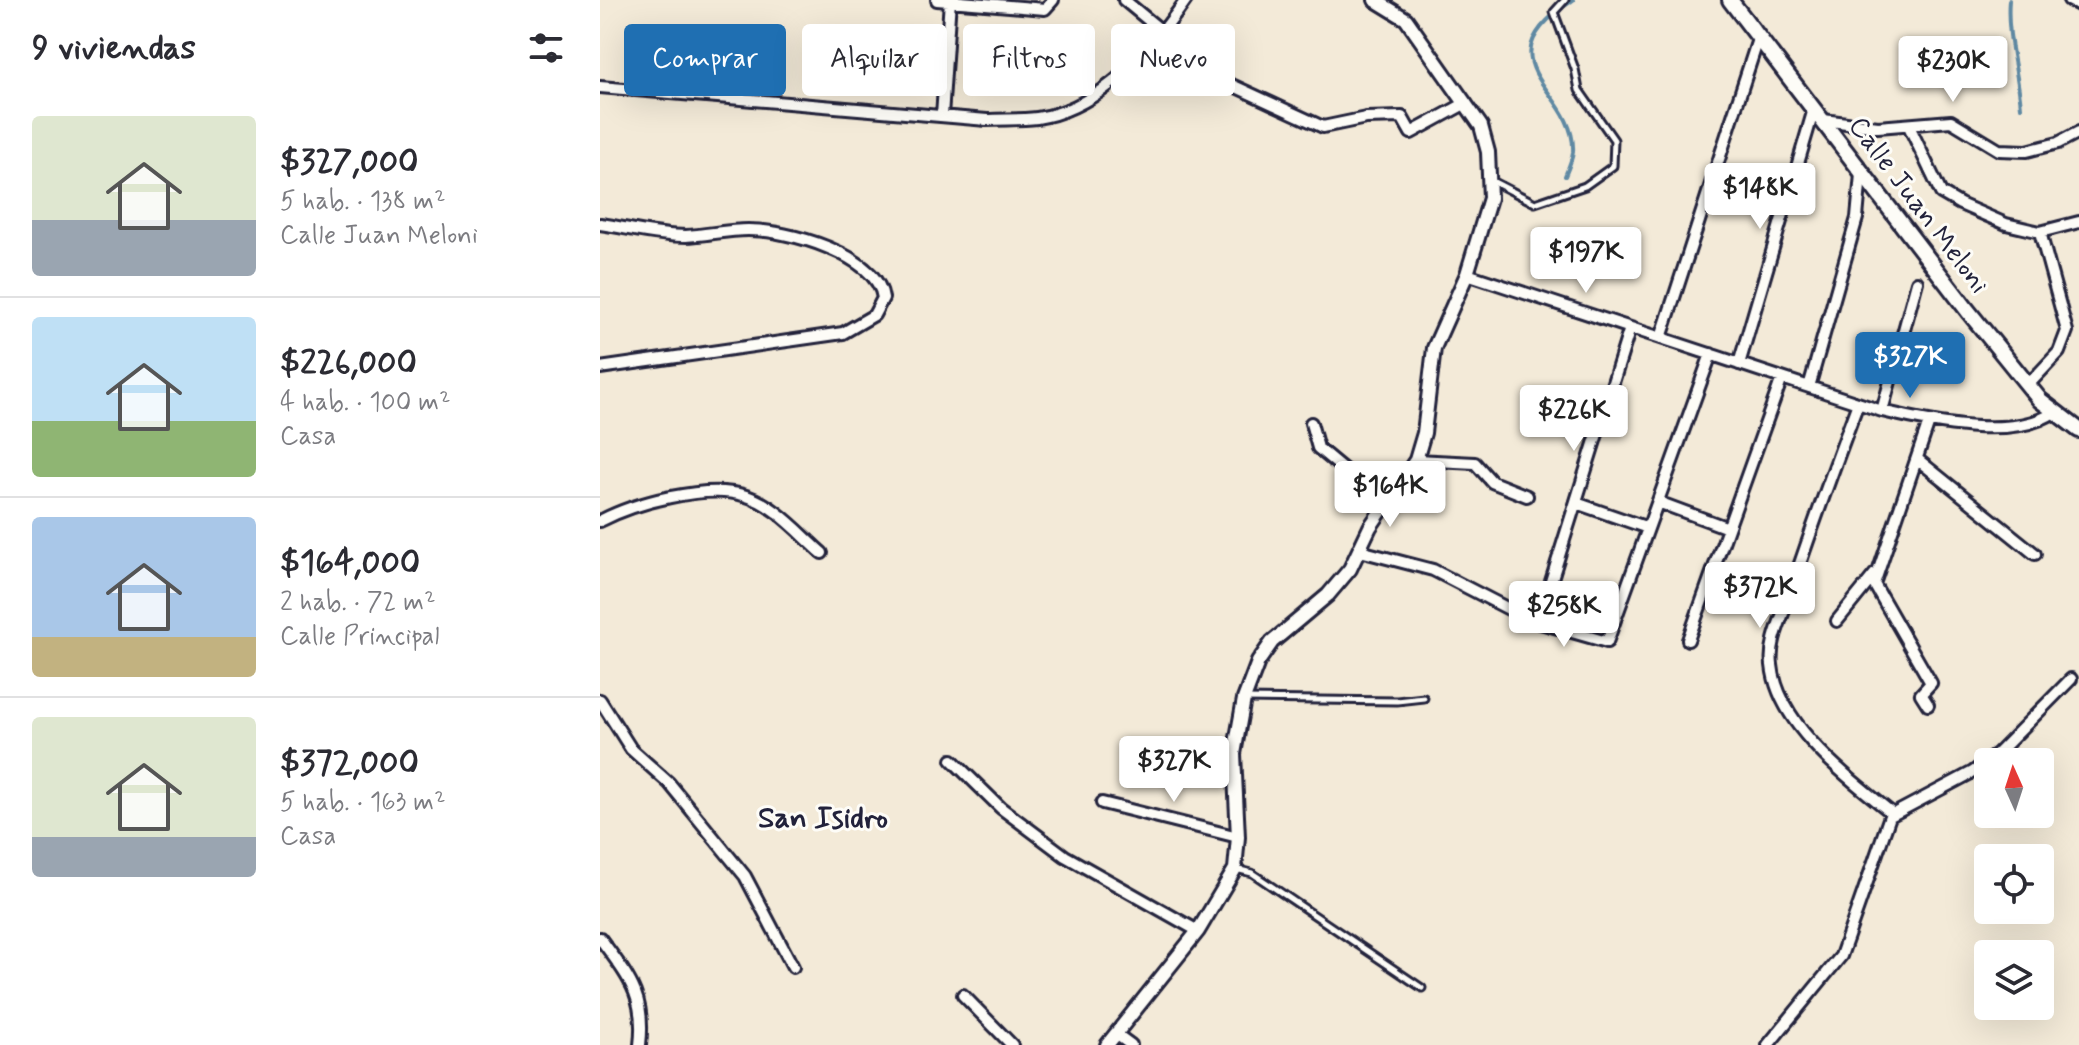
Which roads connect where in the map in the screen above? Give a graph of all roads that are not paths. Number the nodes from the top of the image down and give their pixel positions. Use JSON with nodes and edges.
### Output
{"nodes":[{"id":1,"x":937,"y":0,"type":"edge"},
{"id":2,"x":950,"y":0,"type":"edge"},
{"id":3,"x":1053,"y":0,"type":"edge"},
{"id":4,"x":1124,"y":0,"type":"edge"},
{"id":5,"x":1186,"y":0,"type":"edge"},
{"id":6,"x":1375,"y":0,"type":"edge"},
{"id":7,"x":1565,"y":0,"type":"edge"},
{"id":8,"x":1730,"y":0,"type":"edge"},
{"id":9,"x":2069,"y":0,"type":"edge"},
{"id":10,"x":1393,"y":4,"type":"edge"},
{"id":11,"x":2079,"y":5,"type":"edge"},
{"id":12,"x":1155,"y":24,"type":"edge"},
{"id":13,"x":1169,"y":24,"type":"edge"},
{"id":14,"x":1759,"y":36,"type":"junction"},
{"id":15,"x":1111,"y":80,"type":"edge"},
{"id":16,"x":1235,"y":86,"type":"edge"},
{"id":17,"x":600,"y":87,"type":"edge"},
{"id":18,"x":1466,"y":103,"type":"junction"},
{"id":19,"x":1819,"y":114,"type":"junction"},
{"id":20,"x":942,"y":116,"type":"junction"},
{"id":21,"x":1909,"y":126,"type":"junction"},
{"id":22,"x":2079,"y":132,"type":"edge"},
{"id":23,"x":1861,"y":174,"type":"junction"},
{"id":24,"x":1491,"y":181,"type":"junction"},
{"id":25,"x":2079,"y":222,"type":"edge"},
{"id":26,"x":600,"y":224,"type":"edge"},
{"id":27,"x":2040,"y":232,"type":"junction"},
{"id":28,"x":1467,"y":274,"type":"junction"},
{"id":29,"x":1917,"y":282,"type":"dead end"},
{"id":30,"x":1630,"y":328,"type":"junction"},
{"id":31,"x":1661,"y":338,"type":"junction"},
{"id":32,"x":1711,"y":354,"type":"junction"},
{"id":33,"x":1739,"y":364,"type":"junction"},
{"id":34,"x":600,"y":368,"type":"edge"},
{"id":35,"x":1782,"y":378,"type":"junction"},
{"id":36,"x":2028,"y":385,"type":"junction"},
{"id":37,"x":1809,"y":387,"type":"junction"},
{"id":38,"x":1858,"y":403,"type":"junction"},
{"id":39,"x":1882,"y":411,"type":"junction"},
{"id":40,"x":2054,"y":412,"type":"junction"},
{"id":41,"x":1929,"y":422,"type":"junction"},
{"id":42,"x":1311,"y":423,"type":"dead end"},
{"id":43,"x":2079,"y":430,"type":"edge"},
{"id":44,"x":1917,"y":459,"type":"junction"},
{"id":45,"x":1416,"y":460,"type":"junction"},
{"id":46,"x":1527,"y":496,"type":"dead end"},
{"id":47,"x":1658,"y":502,"type":"junction"},
{"id":48,"x":1576,"y":503,"type":"junction"},
{"id":49,"x":1385,"y":504,"type":"junction"},
{"id":50,"x":600,"y":521,"type":"edge"},
{"id":51,"x":1648,"y":528,"type":"junction"},
{"id":52,"x":1728,"y":528,"type":"junction"},
{"id":53,"x":1360,"y":551,"type":"junction"},
{"id":54,"x":822,"y":553,"type":"dead end"},
{"id":55,"x":2035,"y":554,"type":"dead end"},
{"id":56,"x":1877,"y":573,"type":"junction"},
{"id":57,"x":1549,"y":588,"type":"dead end"},
{"id":58,"x":1837,"y":621,"type":"dead end"},
{"id":59,"x":1688,"y":640,"type":"dead end"},
{"id":60,"x":2071,"y":679,"type":"dead end"},
{"id":61,"x":1424,"y":698,"type":"dead end"},
{"id":62,"x":1244,"y":699,"type":"junction"},
{"id":63,"x":600,"y":700,"type":"edge"},
{"id":64,"x":1928,"y":705,"type":"dead end"},
{"id":65,"x":952,"y":760,"type":"dead end"},
{"id":66,"x":1102,"y":803,"type":"dead end"},
{"id":67,"x":1893,"y":814,"type":"junction"},
{"id":68,"x":1238,"y":837,"type":"junction"},
{"id":69,"x":1235,"y":869,"type":"junction"},
{"id":70,"x":1198,"y":931,"type":"junction"},
{"id":71,"x":600,"y":938,"type":"edge"},
{"id":72,"x":793,"y":967,"type":"dead end"},
{"id":73,"x":1422,"y":988,"type":"dead end"},
{"id":74,"x":963,"y":995,"type":"dead end"},
{"id":75,"x":1116,"y":1034,"type":"junction"},
{"id":76,"x":640,"y":1045,"type":"edge"},
{"id":77,"x":1012,"y":1045,"type":"edge"},
{"id":78,"x":1107,"y":1045,"type":"edge"},
{"id":79,"x":1131,"y":1045,"type":"edge"},
{"id":80,"x":1768,"y":1045,"type":"edge"}],
"edges":[{"from":1,"to":2,"type":"street"},
{"from":2,"to":3,"type":"street"},
{"from":2,"to":20,"type":"street"},
{"from":4,"to":12,"type":"street"},
{"from":5,"to":13,"type":"street"},
{"from":6,"to":10,"type":"street"},
{"from":7,"to":24,"type":"lane"},
{"from":8,"to":14,"type":"main road","name":"Calle Juan Meloni"},
{"from":9,"to":11,"type":"street"},
{"from":10,"to":18,"type":"street"},
{"from":14,"to":19,"type":"main road","name":"Calle Juan Meloni"},
{"from":14,"to":31,"type":"street"},
{"from":15,"to":20,"type":"street"},
{"from":16,"to":18,"type":"street"},
{"from":17,"to":20,"type":"street"},
{"from":18,"to":24,"type":"street"},
{"from":19,"to":21,"type":"street"},
{"from":19,"to":23,"type":"main road","name":"Calle Juan Meloni"},
{"from":19,"to":33,"type":"street"},
{"from":21,"to":22,"type":"street"},
{"from":21,"to":27,"type":"street"},
{"from":23,"to":36,"type":"main road","name":"Calle Juan Meloni"},
{"from":23,"to":37,"type":"street"},
{"from":24,"to":28,"type":"street"},
{"from":25,"to":27,"type":"street"},
{"from":26,"to":34,"type":"street"},
{"from":27,"to":36,"type":"street"},
{"from":28,"to":30,"type":"street"},
{"from":28,"to":45,"type":"street"},
{"from":29,"to":39,"type":"street"},
{"from":30,"to":31,"type":"street"},
{"from":30,"to":48,"type":"street"},
{"from":31,"to":32,"type":"street"},
{"from":32,"to":33,"type":"street"},
{"from":32,"to":47,"type":"street"},
{"from":33,"to":35,"type":"street"},
{"from":35,"to":37,"type":"street"},
{"from":35,"to":52,"type":"street"},
{"from":36,"to":40,"type":"main road","name":"Calle Juan Meloni"},
{"from":37,"to":38,"type":"street"},
{"from":38,"to":39,"type":"street"},
{"from":38,"to":67,"type":"street"},
{"from":39,"to":41,"type":"street"},
{"from":40,"to":41,"type":"street"},
{"from":40,"to":43,"type":"main road","name":"Calle Juan Meloni"},
{"from":41,"to":44,"type":"street"},
{"from":42,"to":49,"type":"street"},
{"from":44,"to":55,"type":"street"},
{"from":44,"to":56,"type":"street"},
{"from":45,"to":46,"type":"street"},
{"from":45,"to":49,"type":"street"},
{"from":47,"to":51,"type":"street"},
{"from":47,"to":52,"type":"street"},
{"from":48,"to":51,"type":"street"},
{"from":48,"to":57,"type":"street"},
{"from":49,"to":53,"type":"street"},
{"from":50,"to":54,"type":"street"},
{"from":51,"to":53,"type":"street"},
{"from":52,"to":59,"type":"street"},
{"from":53,"to":62,"type":"street"},
{"from":56,"to":58,"type":"street"},
{"from":56,"to":64,"type":"street"},
{"from":60,"to":67,"type":"street"},
{"from":61,"to":62,"type":"lane"},
{"from":62,"to":68,"type":"street"},
{"from":63,"to":72,"type":"street"},
{"from":65,"to":70,"type":"street"},
{"from":66,"to":68,"type":"street"},
{"from":67,"to":80,"type":"street"},
{"from":68,"to":69,"type":"street"},
{"from":69,"to":70,"type":"street"},
{"from":69,"to":73,"type":"lane"},
{"from":70,"to":75,"type":"street"},
{"from":71,"to":76,"type":"street"},
{"from":74,"to":77,"type":"street"},
{"from":75,"to":78,"type":"street"},
{"from":75,"to":79,"type":"street"}]}
